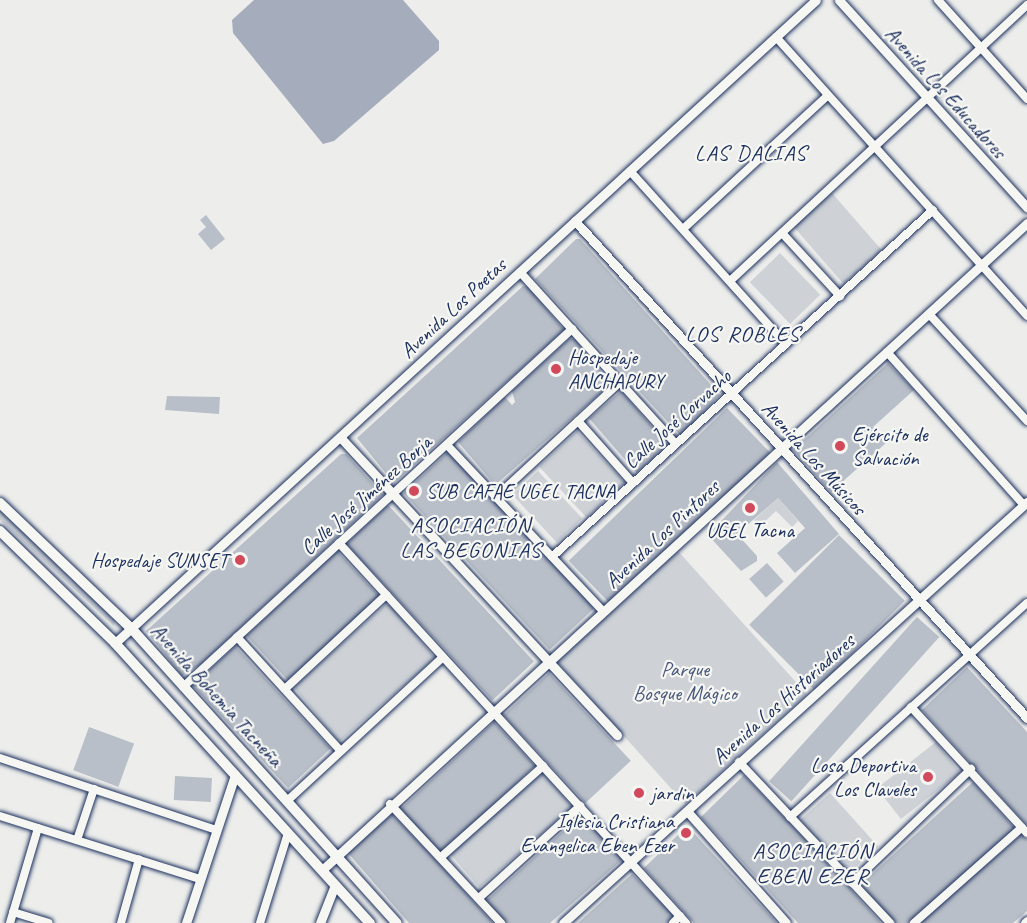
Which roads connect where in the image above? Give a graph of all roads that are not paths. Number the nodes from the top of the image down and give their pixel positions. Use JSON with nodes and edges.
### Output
{"nodes":[{"id":1,"x":816,"y":0,"type":"edge"},
{"id":2,"x":839,"y":0,"type":"edge"},
{"id":3,"x":938,"y":0,"type":"edge"},
{"id":4,"x":1027,"y":5,"type":"edge"},
{"id":5,"x":776,"y":37,"type":"junction"},
{"id":6,"x":981,"y":48,"type":"junction"},
{"id":7,"x":828,"y":95,"type":"junction"},
{"id":8,"x":927,"y":98,"type":"junction"},
{"id":9,"x":1027,"y":99,"type":"edge"},
{"id":10,"x":875,"y":147,"type":"junction"},
{"id":11,"x":630,"y":171,"type":"junction"},
{"id":12,"x":1027,"y":207,"type":"edge"},
{"id":13,"x":933,"y":210,"type":"junction"},
{"id":14,"x":575,"y":221,"type":"junction"},
{"id":15,"x":1027,"y":223,"type":"edge"},
{"id":16,"x":683,"y":229,"type":"junction"},
{"id":17,"x":782,"y":233,"type":"junction"},
{"id":18,"x":982,"y":266,"type":"junction"},
{"id":19,"x":520,"y":272,"type":"junction"},
{"id":20,"x":730,"y":281,"type":"junction"},
{"id":21,"x":840,"y":296,"type":"junction"},
{"id":22,"x":929,"y":314,"type":"junction"},
{"id":23,"x":1027,"y":316,"type":"edge"},
{"id":24,"x":572,"y":329,"type":"junction"},
{"id":25,"x":786,"y":344,"type":"junction"},
{"id":26,"x":887,"y":352,"type":"junction"},
{"id":27,"x":620,"y":382,"type":"junction"},
{"id":28,"x":732,"y":394,"type":"junction"},
{"id":29,"x":578,"y":421,"type":"junction"},
{"id":30,"x":1027,"y":421,"type":"edge"},
{"id":31,"x":340,"y":437,"type":"junction"},
{"id":32,"x":676,"y":444,"type":"junction"},
{"id":33,"x":447,"y":445,"type":"junction"},
{"id":34,"x":781,"y":448,"type":"junction"},
{"id":35,"x":633,"y":483,"type":"junction"},
{"id":36,"x":393,"y":493,"type":"junction"},
{"id":37,"x":496,"y":497,"type":"junction"},
{"id":38,"x":0,"y":503,"type":"edge"},
{"id":39,"x":1025,"y":503,"type":"edge"},
{"id":40,"x":0,"y":531,"type":"edge"},
{"id":41,"x":339,"y":543,"type":"junction"},
{"id":42,"x":552,"y":557,"type":"junction"},
{"id":43,"x":386,"y":595,"type":"junction"},
{"id":44,"x":918,"y":599,"type":"junction"},
{"id":45,"x":1024,"y":606,"type":"edge"},
{"id":46,"x":604,"y":612,"type":"junction"},
{"id":47,"x":1027,"y":615,"type":"edge"},
{"id":48,"x":130,"y":628,"type":"junction"},
{"id":49,"x":237,"y":637,"type":"junction"},
{"id":50,"x":115,"y":643,"type":"junction"},
{"id":51,"x":970,"y":655,"type":"junction"},
{"id":52,"x":443,"y":657,"type":"junction"},
{"id":53,"x":549,"y":661,"type":"junction"},
{"id":54,"x":183,"y":687,"type":"junction"},
{"id":55,"x":286,"y":688,"type":"junction"},
{"id":56,"x":911,"y":707,"type":"junction"},
{"id":57,"x":493,"y":711,"type":"junction"},
{"id":58,"x":1027,"y":718,"type":"edge"},
{"id":59,"x":617,"y":735,"type":"dead end"},
{"id":60,"x":340,"y":750,"type":"junction"},
{"id":61,"x":0,"y":758,"type":"edge"},
{"id":62,"x":739,"y":762,"type":"junction"},
{"id":63,"x":543,"y":766,"type":"junction"},
{"id":64,"x":971,"y":770,"type":"junction"},
{"id":65,"x":235,"y":775,"type":"junction"},
{"id":66,"x":93,"y":789,"type":"junction"},
{"id":67,"x":287,"y":801,"type":"junction"},
{"id":68,"x":390,"y":804,"type":"junction"},
{"id":69,"x":580,"y":806,"type":"junction"},
{"id":70,"x":687,"y":811,"type":"junction"},
{"id":71,"x":0,"y":816,"type":"edge"},
{"id":72,"x":790,"y":817,"type":"junction"},
{"id":73,"x":38,"y":828,"type":"junction"},
{"id":74,"x":216,"y":830,"type":"junction"},
{"id":75,"x":1024,"y":830,"type":"edge"},
{"id":76,"x":288,"y":833,"type":"junction"},
{"id":77,"x":77,"y":840,"type":"junction"},
{"id":78,"x":441,"y":857,"type":"junction"},
{"id":79,"x":338,"y":858,"type":"junction"},
{"id":80,"x":139,"y":859,"type":"junction"},
{"id":81,"x":632,"y":861,"type":"junction"},
{"id":82,"x":322,"y":870,"type":"junction"},
{"id":83,"x":200,"y":879,"type":"junction"},
{"id":84,"x":852,"y":883,"type":"junction"},
{"id":85,"x":335,"y":885,"type":"junction"},
{"id":86,"x":479,"y":898,"type":"junction"},
{"id":87,"x":13,"y":912,"type":"junction"},
{"id":88,"x":680,"y":916,"type":"junction"},
{"id":89,"x":10,"y":923,"type":"edge"},
{"id":90,"x":48,"y":923,"type":"edge"},
{"id":91,"x":121,"y":923,"type":"edge"},
{"id":92,"x":186,"y":923,"type":"edge"},
{"id":93,"x":260,"y":923,"type":"edge"},
{"id":94,"x":320,"y":923,"type":"edge"},
{"id":95,"x":370,"y":923,"type":"edge"},
{"id":96,"x":397,"y":923,"type":"edge"},
{"id":97,"x":501,"y":923,"type":"edge"},
{"id":98,"x":563,"y":923,"type":"edge"},
{"id":99,"x":673,"y":923,"type":"edge"},
{"id":100,"x":686,"y":923,"type":"edge"},
{"id":101,"x":786,"y":923,"type":"edge"},
{"id":102,"x":890,"y":923,"type":"edge"},
{"id":103,"x":914,"y":923,"type":"edge"}],
"edges":[{"from":1,"to":5,"type":"street","name":"Avenida Los Poetas"},
{"from":2,"to":8,"type":"street","name":"Avenida Los Educadores"},
{"from":3,"to":6,"type":"street"},
{"from":4,"to":6,"type":"street"},
{"from":5,"to":7,"type":"street"},
{"from":5,"to":11,"type":"street","name":"Avenida Los Poetas"},
{"from":6,"to":8,"type":"street"},
{"from":6,"to":9,"type":"street"},
{"from":7,"to":10,"type":"street"},
{"from":7,"to":16,"type":"street"},
{"from":8,"to":10,"type":"street"},
{"from":8,"to":12,"type":"street","name":"Avenida Los Educadores"},
{"from":10,"to":13,"type":"street"},
{"from":10,"to":17,"type":"street"},
{"from":11,"to":14,"type":"street","name":"Avenida Los Poetas"},
{"from":11,"to":16,"type":"street"},
{"from":13,"to":18,"type":"street"},
{"from":13,"to":21,"type":"street","name":"Calle José Corvacho"},
{"from":14,"to":19,"type":"street","name":"Avenida Los Poetas"},
{"from":14,"to":28,"type":"street","name":"Avenida Los Músicos"},
{"from":15,"to":18,"type":"street","name":"Avenida Los Pintores"},
{"from":16,"to":20,"type":"street"},
{"from":17,"to":20,"type":"street"},
{"from":17,"to":21,"type":"street"},
{"from":18,"to":22,"type":"street","name":"Avenida Los Pintores"},
{"from":18,"to":23,"type":"street"},
{"from":19,"to":24,"type":"street"},
{"from":19,"to":31,"type":"street","name":"Avenida Los Poetas"},
{"from":20,"to":25,"type":"street"},
{"from":21,"to":25,"type":"street","name":"Calle José Corvacho"},
{"from":22,"to":26,"type":"street","name":"Avenida Los Pintores"},
{"from":22,"to":30,"type":"street"},
{"from":24,"to":27,"type":"street"},
{"from":24,"to":33,"type":"street","name":"Calle José Jiménez Borja"},
{"from":25,"to":28,"type":"street","name":"Calle José Corvacho"},
{"from":26,"to":34,"type":"street","name":"Avenida Los Pintores"},
{"from":26,"to":39,"type":"street"},
{"from":27,"to":29,"type":"street"},
{"from":27,"to":32,"type":"street"},
{"from":28,"to":32,"type":"street","name":"Calle José Corvacho"},
{"from":28,"to":34,"type":"street","name":"Avenida Los Músicos"},
{"from":29,"to":35,"type":"street"},
{"from":29,"to":37,"type":"street"},
{"from":31,"to":36,"type":"street"},
{"from":31,"to":48,"type":"street","name":"Avenida Los Poetas"},
{"from":32,"to":35,"type":"street","name":"Calle José Corvacho"},
{"from":33,"to":36,"type":"street","name":"Calle José Jiménez Borja"},
{"from":33,"to":37,"type":"street"},
{"from":34,"to":44,"type":"street","name":"Avenida Los Músicos"},
{"from":34,"to":46,"type":"street","name":"Avenida Los Pintores"},
{"from":35,"to":42,"type":"street","name":"Calle José Corvacho"},
{"from":36,"to":41,"type":"street","name":"Calle José Jiménez Borja"},
{"from":36,"to":53,"type":"street"},
{"from":37,"to":42,"type":"street"},
{"from":38,"to":48,"type":"main road","name":"Avenida Bohemia Tacneña"},
{"from":39,"to":44,"type":"street","name":"Avenida Los Historiadores"},
{"from":40,"to":50,"type":"main road","name":"Avenida Bohemia Tacneña"},
{"from":41,"to":43,"type":"street"},
{"from":41,"to":49,"type":"street","name":"Calle José Jiménez Borja"},
{"from":42,"to":46,"type":"street"},
{"from":43,"to":52,"type":"street"},
{"from":43,"to":55,"type":"street"},
{"from":44,"to":51,"type":"street","name":"Avenida Los Músicos"},
{"from":44,"to":62,"type":"street","name":"Avenida Los Historiadores"},
{"from":45,"to":47,"type":"street"},
{"from":45,"to":51,"type":"street"},
{"from":46,"to":53,"type":"street","name":"Avenida Los Pintores"},
{"from":48,"to":50,"type":"street","name":"Avenida Los Poetas"},
{"from":48,"to":54,"type":"main road","name":"Avenida Bohemia Tacneña"},
{"from":49,"to":54,"type":"street","name":"Calle José Jiménez Borja"},
{"from":49,"to":55,"type":"street"},
{"from":50,"to":65,"type":"main road","name":"Avenida Bohemia Tacneña"},
{"from":51,"to":56,"type":"street"},
{"from":51,"to":58,"type":"street","name":"Avenida Los Músicos"},
{"from":52,"to":57,"type":"street"},
{"from":52,"to":60,"type":"street"},
{"from":53,"to":57,"type":"street","name":"Avenida Los Pintores"},
{"from":53,"to":59,"type":"street"},
{"from":54,"to":67,"type":"main road","name":"Avenida Bohemia Tacneña"},
{"from":55,"to":60,"type":"street"},
{"from":56,"to":64,"type":"street"},
{"from":56,"to":72,"type":"street"},
{"from":57,"to":63,"type":"street"},
{"from":57,"to":68,"type":"street","name":"Avenida Los Pintores"},
{"from":60,"to":67,"type":"street"},
{"from":61,"to":66,"type":"street"},
{"from":62,"to":70,"type":"street","name":"Avenida Los Historiadores"},
{"from":62,"to":72,"type":"street"},
{"from":63,"to":69,"type":"street"},
{"from":63,"to":78,"type":"street"},
{"from":64,"to":75,"type":"street"},
{"from":64,"to":84,"type":"street"},
{"from":65,"to":74,"type":"street"},
{"from":65,"to":76,"type":"main road","name":"Avenida Bohemia Tacneña"},
{"from":66,"to":74,"type":"street"},
{"from":66,"to":77,"type":"street"},
{"from":67,"to":79,"type":"main road","name":"Avenida Bohemia Tacneña"},
{"from":68,"to":78,"type":"street"},
{"from":68,"to":79,"type":"street","name":"Avenida Los Pintores"},
{"from":69,"to":81,"type":"street"},
{"from":69,"to":86,"type":"street"},
{"from":70,"to":81,"type":"street","name":"Avenida Los Historiadores"},
{"from":70,"to":101,"type":"street"},
{"from":71,"to":73,"type":"street"},
{"from":72,"to":84,"type":"street"},
{"from":73,"to":77,"type":"street"},
{"from":73,"to":87,"type":"street"},
{"from":74,"to":83,"type":"street"},
{"from":75,"to":103,"type":"street"},
{"from":76,"to":82,"type":"main road","name":"Avenida Bohemia Tacneña"},
{"from":76,"to":93,"type":"street"},
{"from":77,"to":80,"type":"street"},
{"from":78,"to":86,"type":"street"},
{"from":79,"to":82,"type":"street","name":"Avenida Los Pintores"},
{"from":79,"to":96,"type":"main road","name":"Avenida Bohemia Tacneña"},
{"from":80,"to":83,"type":"street"},
{"from":80,"to":91,"type":"street"},
{"from":81,"to":88,"type":"street"},
{"from":81,"to":98,"type":"street","name":"Avenida Los Historiadores"},
{"from":82,"to":85,"type":"main road","name":"Avenida Bohemia Tacneña"},
{"from":83,"to":92,"type":"street"},
{"from":84,"to":102,"type":"street"},
{"from":85,"to":94,"type":"street"},
{"from":85,"to":95,"type":"main road","name":"Avenida Bohemia Tacneña"},
{"from":86,"to":97,"type":"street"},
{"from":87,"to":89,"type":"street"},
{"from":87,"to":90,"type":"street"},
{"from":88,"to":99,"type":"street"},
{"from":88,"to":100,"type":"street"}]}
